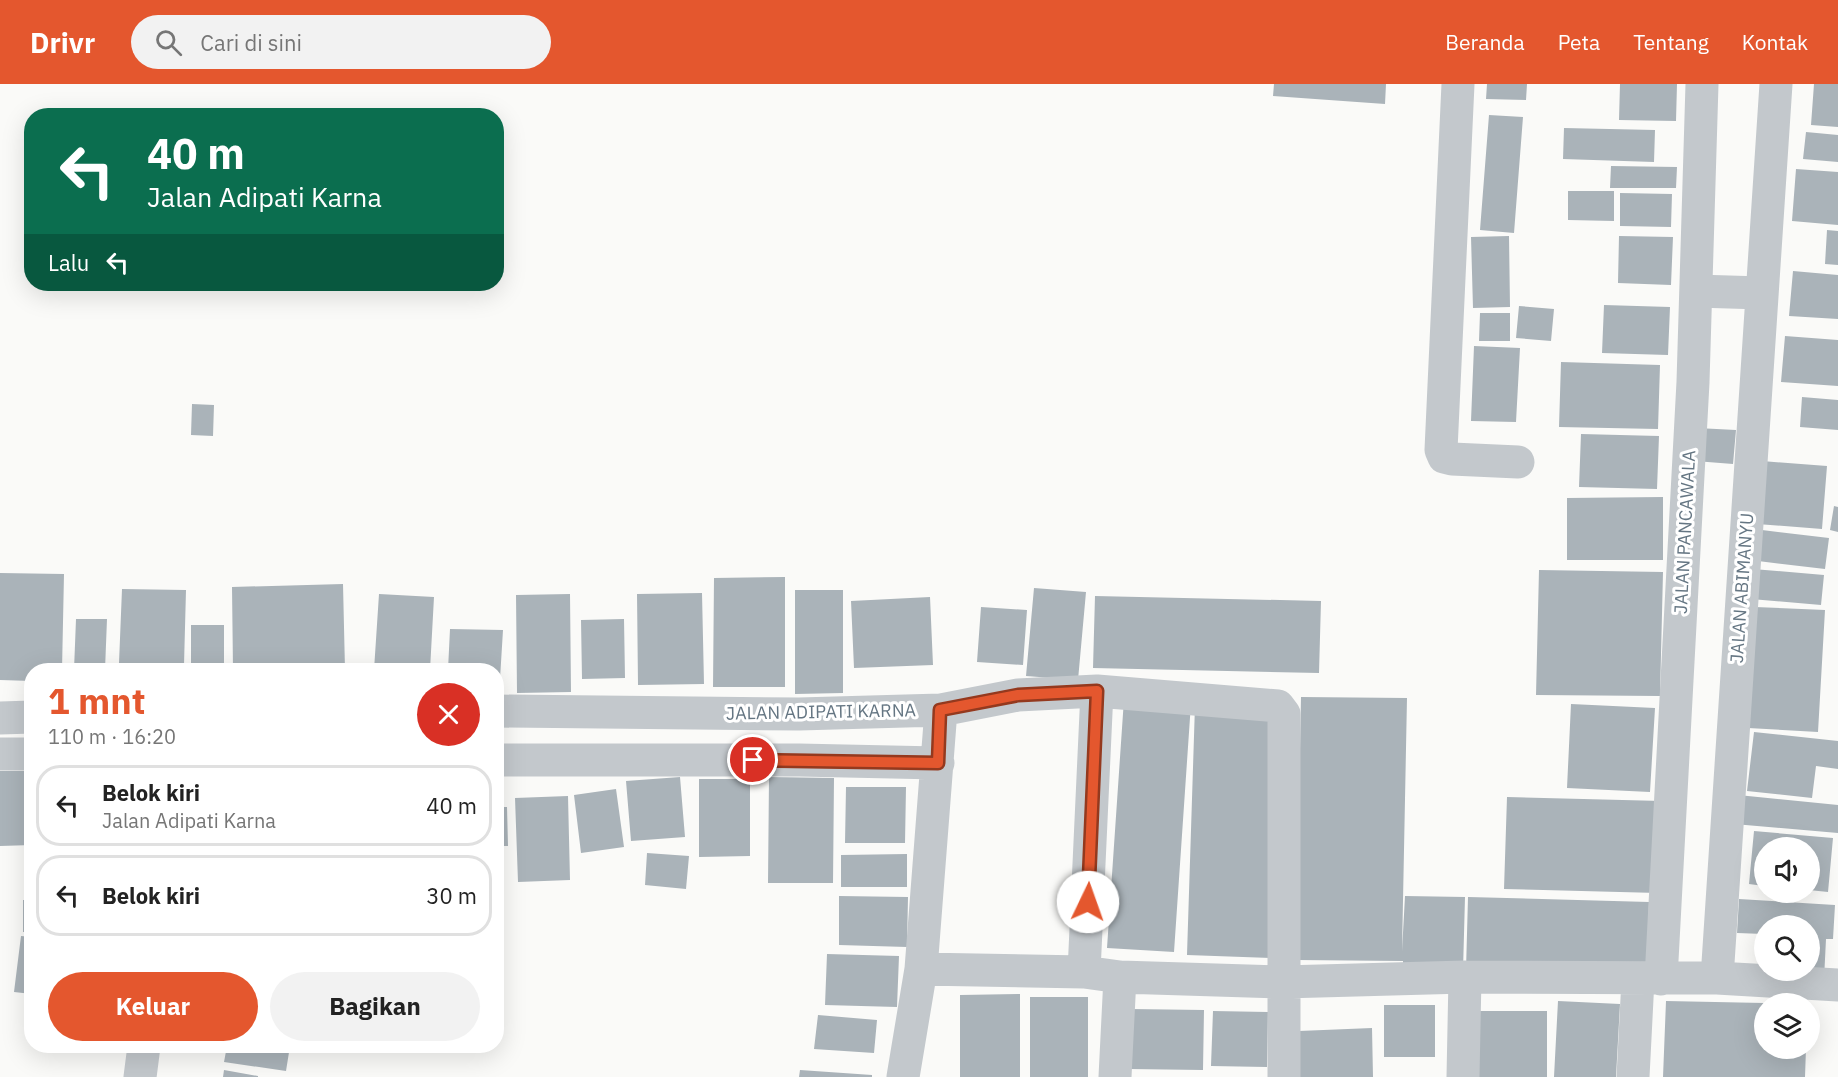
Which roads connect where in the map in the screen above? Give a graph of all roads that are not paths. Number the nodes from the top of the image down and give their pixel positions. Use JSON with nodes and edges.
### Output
{"nodes":[{"id":1,"x":1458,"y":84,"type":"edge"},
{"id":2,"x":1701,"y":84,"type":"edge"},
{"id":3,"x":1776,"y":84,"type":"edge"},
{"id":4,"x":1696,"y":291,"type":"junction"},
{"id":5,"x":1762,"y":293,"type":"junction"},
{"id":6,"x":1518,"y":462,"type":"dead end"},
{"id":7,"x":1097,"y":691,"type":"junction"},
{"id":8,"x":940,"y":710,"type":"junction"},
{"id":9,"x":504,"y":711,"type":"edge"},
{"id":10,"x":799,"y":714,"type":"junction"},
{"id":11,"x":24,"y":717,"type":"edge"},
{"id":12,"x":0,"y":718,"type":"edge"},
{"id":13,"x":0,"y":754,"type":"edge"},
{"id":14,"x":24,"y":754,"type":"edge"},
{"id":15,"x":504,"y":760,"type":"edge"},
{"id":16,"x":799,"y":760,"type":"junction"},
{"id":17,"x":938,"y":763,"type":"junction"},
{"id":18,"x":921,"y":969,"type":"junction"},
{"id":19,"x":1084,"y":972,"type":"junction"},
{"id":20,"x":1120,"y":977,"type":"junction"},
{"id":21,"x":1465,"y":977,"type":"junction"},
{"id":22,"x":1717,"y":978,"type":"junction"},
{"id":23,"x":1650,"y":979,"type":"junction"},
{"id":24,"x":1283,"y":982,"type":"junction"},
{"id":25,"x":1838,"y":985,"type":"edge"},
{"id":26,"x":143,"y":1053,"type":"edge"},
{"id":27,"x":906,"y":1073,"type":"edge"},
{"id":28,"x":140,"y":1077,"type":"edge"},
{"id":29,"x":1115,"y":1077,"type":"edge"},
{"id":30,"x":1284,"y":1077,"type":"edge"},
{"id":31,"x":1463,"y":1077,"type":"edge"},
{"id":32,"x":1633,"y":1077,"type":"edge"}],
"edges":[{"from":1,"to":6,"type":"street"},
{"from":2,"to":4,"type":"street","name":"JALAN PANCAWALA"},
{"from":3,"to":5,"type":"street","name":"JALAN ABIMANYU"},
{"from":4,"to":5,"type":"street"},
{"from":4,"to":23,"type":"street","name":"JALAN PANCAWALA"},
{"from":5,"to":22,"type":"street","name":"JALAN ABIMANYU"},
{"from":7,"to":8,"type":"street","name":"JALAN ADIPATI KARNA"},
{"from":7,"to":19,"type":"street"},
{"from":7,"to":24,"type":"street","name":"JALAN ADIPATI KARNA"},
{"from":8,"to":10,"type":"street","name":"JALAN ADIPATI KARNA"},
{"from":8,"to":17,"type":"street"},
{"from":9,"to":10,"type":"street","name":"JALAN ADIPATI KARNA"},
{"from":10,"to":16,"type":"street"},
{"from":11,"to":12,"type":"street"},
{"from":13,"to":14,"type":"street"},
{"from":15,"to":16,"type":"street"},
{"from":16,"to":17,"type":"street"},
{"from":17,"to":18,"type":"street"},
{"from":18,"to":19,"type":"street"},
{"from":18,"to":27,"type":"street"},
{"from":19,"to":20,"type":"street"},
{"from":20,"to":24,"type":"street"},
{"from":20,"to":29,"type":"street"},
{"from":21,"to":23,"type":"street"},
{"from":21,"to":24,"type":"street"},
{"from":21,"to":31,"type":"street"},
{"from":22,"to":23,"type":"street"},
{"from":22,"to":25,"type":"street"},
{"from":23,"to":32,"type":"street","name":"JALAN PANCAWALA"},
{"from":24,"to":30,"type":"street"},
{"from":26,"to":28,"type":"street"}]}
